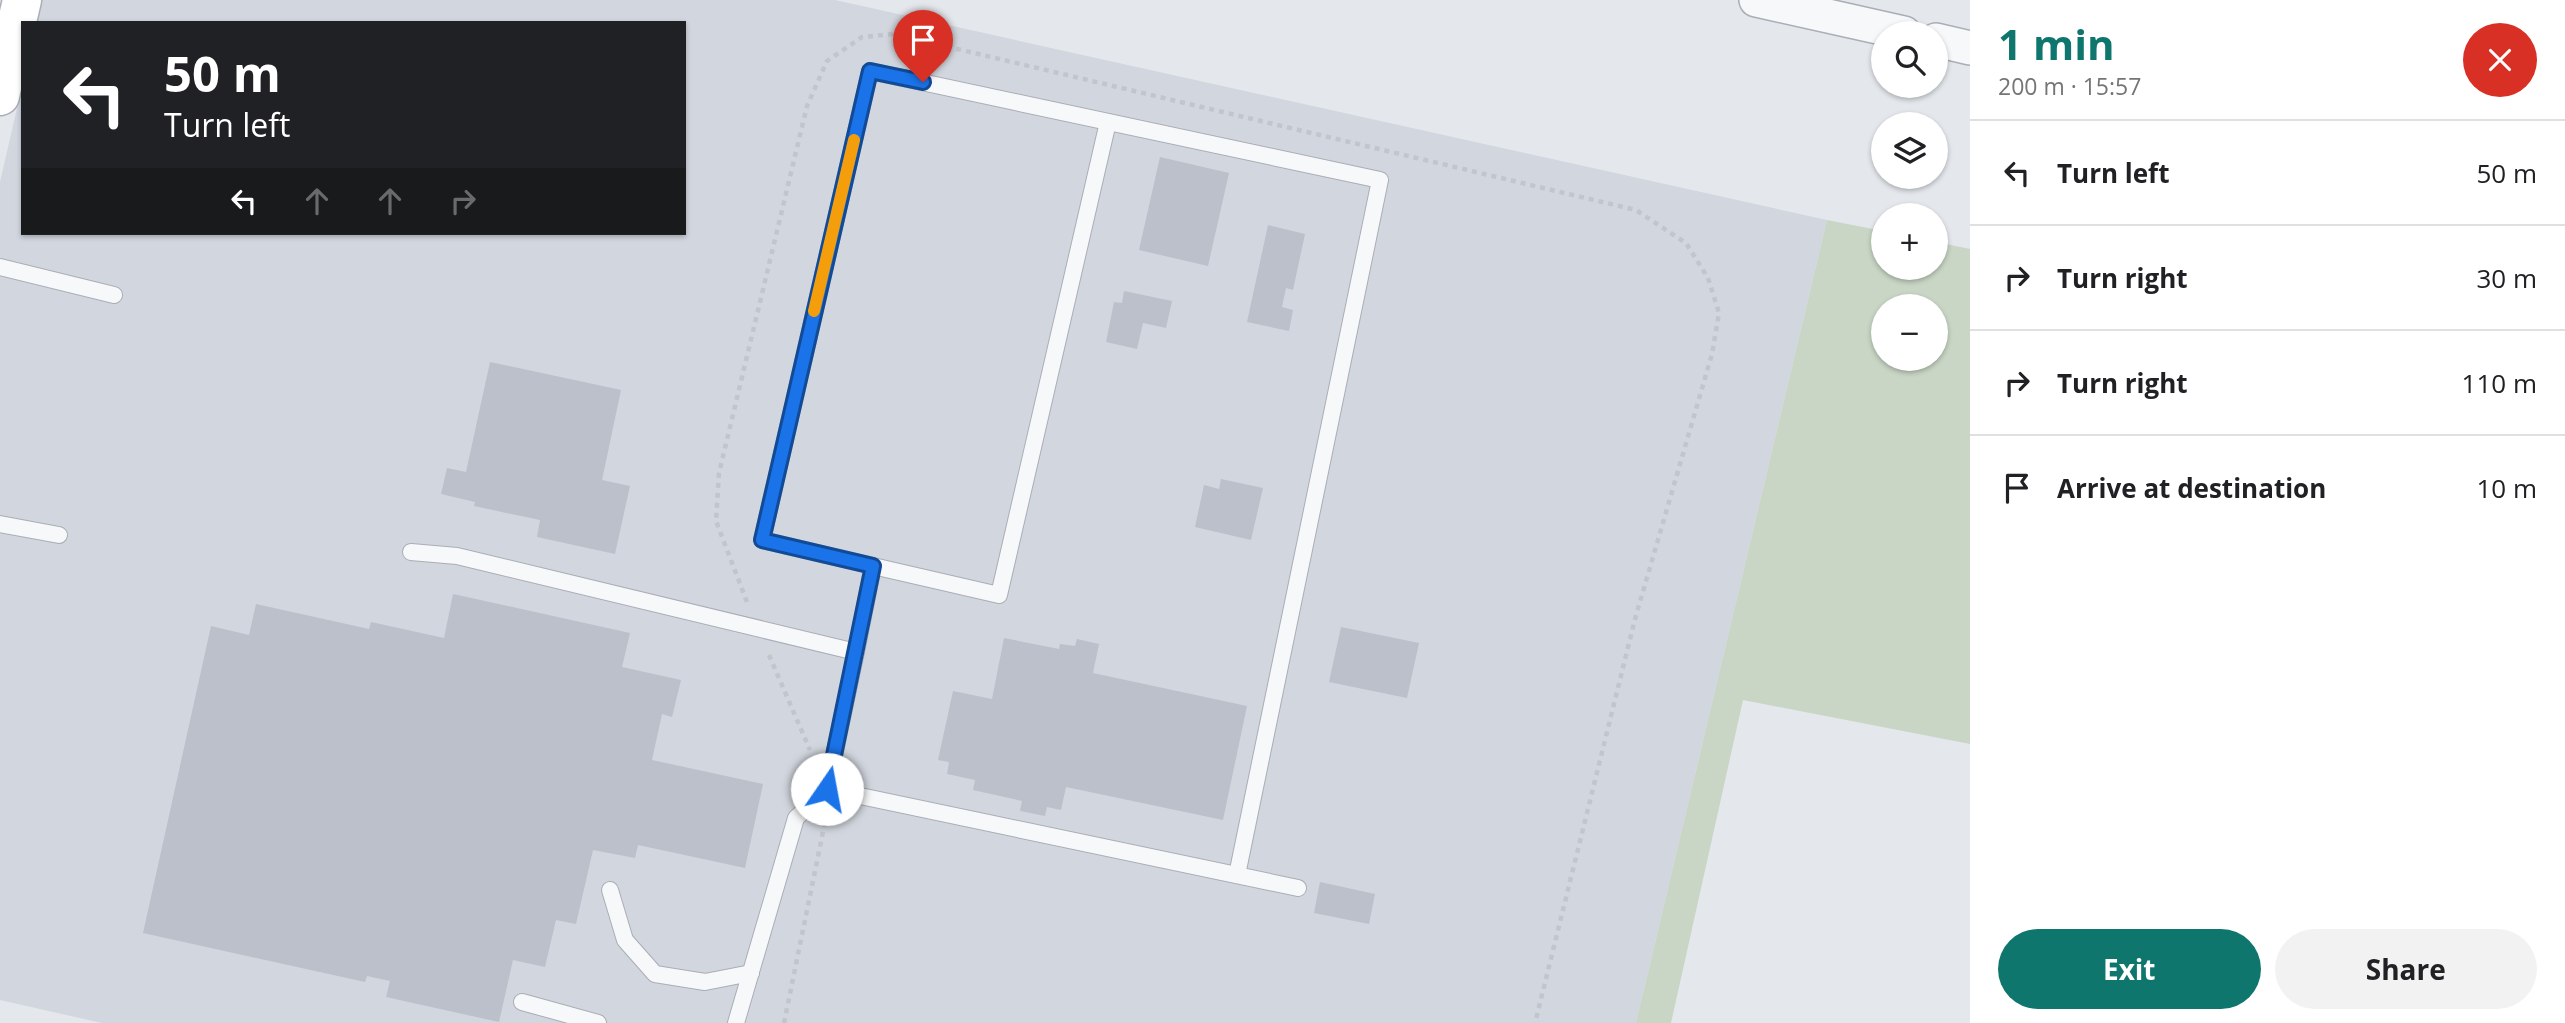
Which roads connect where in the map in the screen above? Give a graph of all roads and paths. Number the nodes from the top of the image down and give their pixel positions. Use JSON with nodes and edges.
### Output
{"nodes":[{"id":1,"x":22,"y":0,"type":"edge"},
{"id":2,"x":1756,"y":0,"type":"edge"},
{"id":3,"x":1871,"y":26,"type":"edge"},
{"id":4,"x":1948,"y":43,"type":"edge"},
{"id":5,"x":1970,"y":48,"type":"edge"},
{"id":6,"x":0,"y":96,"type":"edge"},
{"id":7,"x":1108,"y":122,"type":"junction"},
{"id":8,"x":0,"y":267,"type":"edge"},
{"id":9,"x":114,"y":295,"type":"dead end"},
{"id":10,"x":0,"y":524,"type":"edge"},
{"id":11,"x":59,"y":535,"type":"dead end"},
{"id":12,"x":411,"y":551,"type":"dead end"},
{"id":13,"x":873,"y":566,"type":"junction"},
{"id":14,"x":758,"y":628,"type":"junction"},
{"id":15,"x":856,"y":652,"type":"junction"},
{"id":16,"x":827,"y":789,"type":"junction"},
{"id":17,"x":1237,"y":875,"type":"junction"},
{"id":18,"x":1298,"y":888,"type":"dead end"},
{"id":19,"x":611,"y":890,"type":"dead end"},
{"id":20,"x":751,"y":973,"type":"junction"},
{"id":21,"x":522,"y":1002,"type":"dead end"},
{"id":22,"x":598,"y":1023,"type":"edge"},
{"id":23,"x":736,"y":1023,"type":"edge"},
{"id":24,"x":784,"y":1023,"type":"edge"},
{"id":25,"x":1535,"y":1023,"type":"edge"}],
"edges":[{"from":1,"to":6,"type":"street"},
{"from":2,"to":3,"type":"street"},
{"from":4,"to":5,"type":"street"},
{"from":7,"to":13,"type":"lane"},
{"from":7,"to":13,"type":"lane"},
{"from":7,"to":17,"type":"lane"},
{"from":8,"to":9,"type":"lane"},
{"from":10,"to":11,"type":"lane"},
{"from":12,"to":14,"type":"lane"},
{"from":13,"to":15,"type":"lane"},
{"from":14,"to":15,"type":"lane"},
{"from":14,"to":16,"type":"path"},
{"from":14,"to":25,"type":"path"},
{"from":15,"to":16,"type":"lane"},
{"from":16,"to":17,"type":"lane"},
{"from":16,"to":20,"type":"lane"},
{"from":16,"to":24,"type":"path"},
{"from":17,"to":18,"type":"lane"},
{"from":19,"to":20,"type":"lane"},
{"from":20,"to":23,"type":"lane"},
{"from":21,"to":22,"type":"lane"}]}
